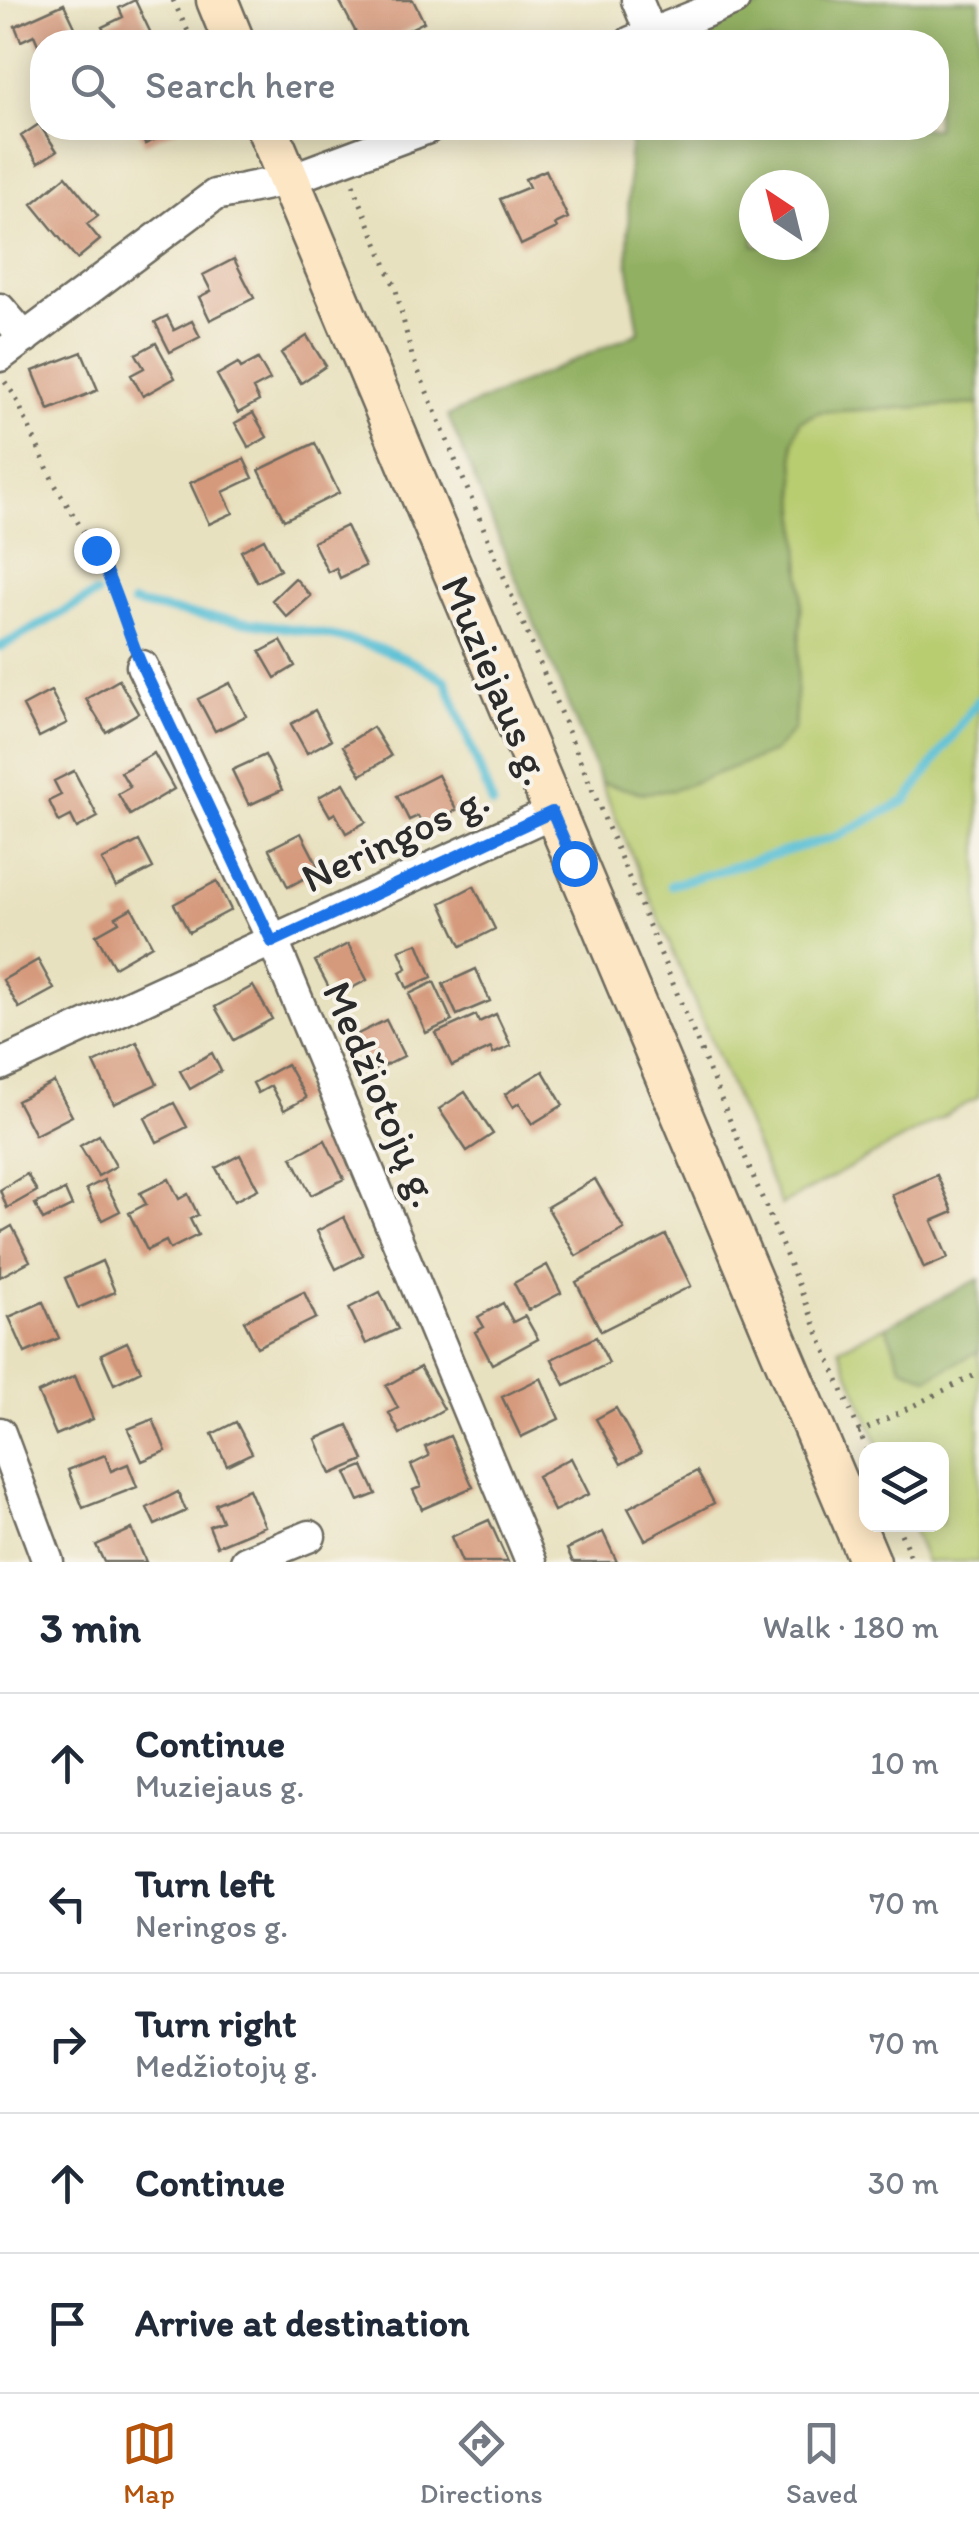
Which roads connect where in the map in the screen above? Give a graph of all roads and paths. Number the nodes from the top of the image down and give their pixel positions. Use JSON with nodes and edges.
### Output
{"nodes":[{"id":1,"x":173,"y":0,"type":"edge"},
{"id":2,"x":217,"y":0,"type":"edge"},
{"id":3,"x":637,"y":0,"type":"edge"},
{"id":4,"x":734,"y":0,"type":"edge"},
{"id":5,"x":187,"y":30,"type":"edge"},
{"id":6,"x":229,"y":30,"type":"edge"},
{"id":7,"x":640,"y":30,"type":"edge"},
{"id":8,"x":661,"y":30,"type":"edge"},
{"id":9,"x":273,"y":140,"type":"edge"},
{"id":10,"x":395,"y":140,"type":"edge"},
{"id":11,"x":343,"y":159,"type":"junction"},
{"id":12,"x":288,"y":180,"type":"junction"},
{"id":13,"x":0,"y":309,"type":"edge"},
{"id":14,"x":25,"y":338,"type":"junction"},
{"id":15,"x":0,"y":356,"type":"edge"},
{"id":16,"x":0,"y":375,"type":"edge"},
{"id":17,"x":142,"y":666,"type":"joint"},
{"id":18,"x":552,"y":812,"type":"junction"},
{"id":19,"x":272,"y":942,"type":"junction"},
{"id":20,"x":0,"y":1065,"type":"edge"},
{"id":21,"x":979,"y":1374,"type":"edge"},
{"id":22,"x":0,"y":1433,"type":"edge"},
{"id":23,"x":842,"y":1440,"type":"junction"},
{"id":24,"x":859,"y":1447,"type":"edge"},
{"id":25,"x":900,"y":1532,"type":"edge"},
{"id":26,"x":310,"y":1536,"type":"dead end"},
{"id":27,"x":48,"y":1562,"type":"edge"},
{"id":28,"x":246,"y":1562,"type":"edge"},
{"id":29,"x":532,"y":1562,"type":"edge"},
{"id":30,"x":870,"y":1562,"type":"edge"},
{"id":31,"x":913,"y":1562,"type":"edge"}],
"edges":[{"from":1,"to":5,"type":"path"},
{"from":2,"to":6,"type":"main road"},
{"from":3,"to":7,"type":"street"},
{"from":4,"to":8,"type":"street"},
{"from":9,"to":12,"type":"main road","name":"Muziejaus g."},
{"from":10,"to":11,"type":"street"},
{"from":11,"to":12,"type":"street"},
{"from":11,"to":23,"type":"path"},
{"from":12,"to":14,"type":"street"},
{"from":12,"to":18,"type":"main road","name":"Muziejaus g."},
{"from":13,"to":14,"type":"street"},
{"from":14,"to":15,"type":"street"},
{"from":16,"to":17,"type":"path"},
{"from":17,"to":19,"type":"street","name":"Medžiotojų g."},
{"from":18,"to":19,"type":"street","name":"Neringos g."},
{"from":18,"to":23,"type":"main road","name":"Muziejaus g."},
{"from":19,"to":20,"type":"street","name":"Neringos g."},
{"from":19,"to":29,"type":"street","name":"Medžiotojų g."},
{"from":21,"to":23,"type":"path"},
{"from":22,"to":27,"type":"street"},
{"from":23,"to":24,"type":"path"},
{"from":23,"to":30,"type":"main road","name":"Muziejaus g."},
{"from":25,"to":31,"type":"path"},
{"from":26,"to":28,"type":"street"}]}
